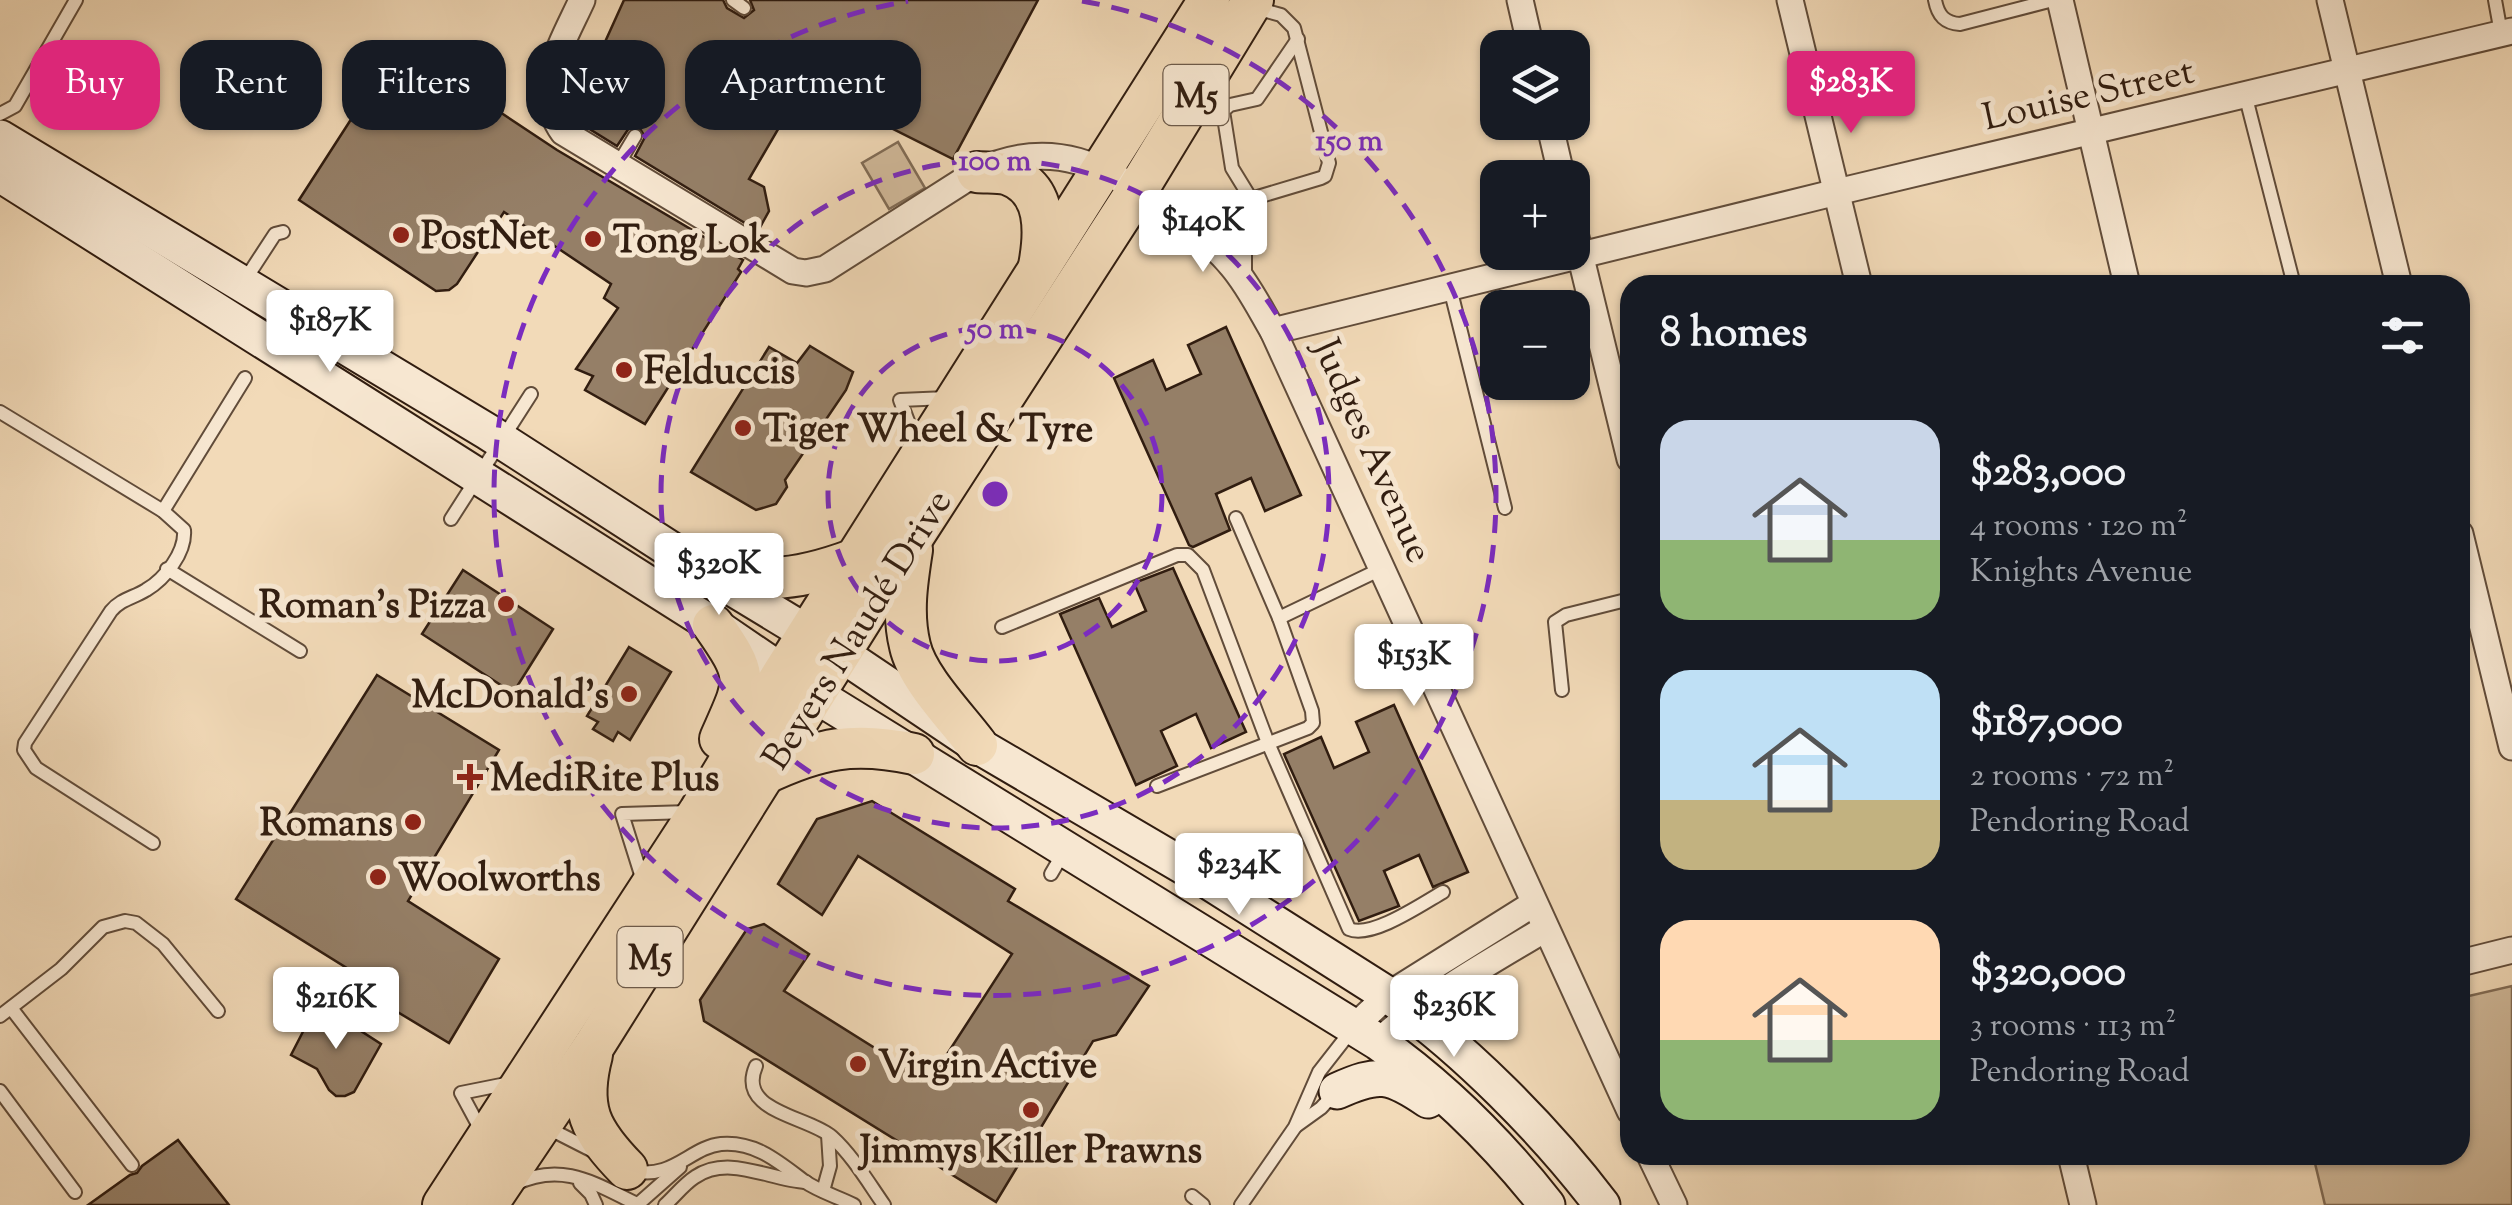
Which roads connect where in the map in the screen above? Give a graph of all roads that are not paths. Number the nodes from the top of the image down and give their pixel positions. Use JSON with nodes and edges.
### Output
{"nodes":[{"id":1,"x":76,"y":0,"type":"edge"},
{"id":2,"x":582,"y":0,"type":"edge"},
{"id":3,"x":1208,"y":0,"type":"edge"},
{"id":4,"x":1520,"y":0,"type":"edge"},
{"id":5,"x":1790,"y":0,"type":"edge"},
{"id":6,"x":1935,"y":0,"type":"edge"},
{"id":7,"x":2056,"y":0,"type":"edge"},
{"id":8,"x":2330,"y":0,"type":"edge"},
{"id":9,"x":2495,"y":0,"type":"edge"},
{"id":10,"x":1251,"y":4,"type":"edge"},
{"id":11,"x":1528,"y":30,"type":"edge"},
{"id":12,"x":2507,"y":32,"type":"edge"},
{"id":13,"x":1298,"y":39,"type":"junction"},
{"id":14,"x":2346,"y":69,"type":"junction"},
{"id":15,"x":2245,"y":94,"type":"junction"},
{"id":16,"x":2091,"y":131,"type":"junction"},
{"id":17,"x":636,"y":136,"type":"dead end"},
{"id":18,"x":2,"y":146,"type":"edge"},
{"id":19,"x":617,"y":166,"type":"junction"},
{"id":20,"x":1103,"y":168,"type":"junction"},
{"id":21,"x":977,"y":172,"type":"junction"},
{"id":22,"x":1138,"y":190,"type":"junction"},
{"id":23,"x":1836,"y":192,"type":"junction"},
{"id":24,"x":1251,"y":199,"type":"junction"},
{"id":25,"x":1245,"y":218,"type":"junction"},
{"id":26,"x":283,"y":232,"type":"dead end"},
{"id":27,"x":1198,"y":233,"type":"junction"},
{"id":28,"x":1590,"y":254,"type":"edge"},
{"id":29,"x":1038,"y":270,"type":"junction"},
{"id":30,"x":1524,"y":270,"type":"edge"},
{"id":31,"x":1584,"y":270,"type":"edge"},
{"id":32,"x":1857,"y":275,"type":"edge"},
{"id":33,"x":2125,"y":275,"type":"edge"},
{"id":34,"x":2291,"y":275,"type":"edge"},
{"id":35,"x":2397,"y":275,"type":"edge"},
{"id":36,"x":1245,"y":283,"type":"junction"},
{"id":37,"x":242,"y":284,"type":"junction"},
{"id":38,"x":1450,"y":288,"type":"junction"},
{"id":39,"x":1273,"y":331,"type":"junction"},
{"id":40,"x":244,"y":378,"type":"dead end"},
{"id":41,"x":531,"y":394,"type":"dead end"},
{"id":42,"x":0,"y":412,"type":"edge"},
{"id":43,"x":1620,"y":418,"type":"edge"},
{"id":44,"x":502,"y":441,"type":"junction"},
{"id":45,"x":479,"y":476,"type":"junction"},
{"id":46,"x":1506,"y":508,"type":"dead end"},
{"id":47,"x":163,"y":510,"type":"junction"},
{"id":48,"x":1236,"y":518,"type":"dead end"},
{"id":49,"x":451,"y":519,"type":"dead end"},
{"id":50,"x":914,"y":536,"type":"junction"},
{"id":51,"x":856,"y":559,"type":"junction"},
{"id":52,"x":690,"y":562,"type":"junction"},
{"id":53,"x":167,"y":569,"type":"junction"},
{"id":54,"x":1381,"y":569,"type":"junction"},
{"id":55,"x":2470,"y":575,"type":"edge"},
{"id":56,"x":1620,"y":601,"type":"edge"},
{"id":57,"x":1278,"y":618,"type":"junction"},
{"id":58,"x":713,"y":625,"type":"junction"},
{"id":59,"x":1002,"y":627,"type":"dead end"},
{"id":60,"x":824,"y":644,"type":"junction"},
{"id":61,"x":300,"y":651,"type":"dead end"},
{"id":62,"x":798,"y":684,"type":"junction"},
{"id":63,"x":1562,"y":690,"type":"dead end"},
{"id":64,"x":1268,"y":743,"type":"junction"},
{"id":65,"x":977,"y":745,"type":"junction"},
{"id":66,"x":2512,"y":747,"type":"edge"},
{"id":67,"x":914,"y":754,"type":"junction"},
{"id":68,"x":764,"y":774,"type":"junction"},
{"id":69,"x":1157,"y":786,"type":"dead end"},
{"id":70,"x":702,"y":806,"type":"junction"},
{"id":71,"x":153,"y":842,"type":"dead end"},
{"id":72,"x":646,"y":891,"type":"junction"},
{"id":73,"x":1443,"y":892,"type":"dead end"},
{"id":74,"x":1533,"y":904,"type":"junction"},
{"id":75,"x":1545,"y":929,"type":"junction"},
{"id":76,"x":2512,"y":950,"type":"edge"},
{"id":77,"x":2470,"y":960,"type":"edge"},
{"id":78,"x":1400,"y":1003,"type":"junction"},
{"id":79,"x":218,"y":1011,"type":"dead end"},
{"id":80,"x":6,"y":1012,"type":"edge"},
{"id":81,"x":594,"y":1046,"type":"junction"},
{"id":82,"x":1359,"y":1056,"type":"junction"},
{"id":83,"x":756,"y":1066,"type":"dead end"},
{"id":84,"x":0,"y":1090,"type":"edge"},
{"id":85,"x":1620,"y":1090,"type":"edge"},
{"id":86,"x":542,"y":1125,"type":"junction"},
{"id":87,"x":1295,"y":1126,"type":"junction"},
{"id":88,"x":828,"y":1133,"type":"junction"},
{"id":89,"x":1485,"y":1133,"type":"junction"},
{"id":90,"x":684,"y":1162,"type":"junction"},
{"id":91,"x":132,"y":1165,"type":"dead end"},
{"id":92,"x":1658,"y":1165,"type":"edge"},
{"id":93,"x":2074,"y":1165,"type":"edge"},
{"id":94,"x":567,"y":1173,"type":"junction"},
{"id":95,"x":806,"y":1182,"type":"junction"},
{"id":96,"x":823,"y":1190,"type":"junction"},
{"id":97,"x":75,"y":1192,"type":"dead end"},
{"id":98,"x":635,"y":1196,"type":"edge"},
{"id":99,"x":482,"y":1203,"type":"edge"},
{"id":100,"x":444,"y":1205,"type":"edge"},
{"id":101,"x":596,"y":1205,"type":"edge"},
{"id":102,"x":666,"y":1205,"type":"edge"},
{"id":103,"x":854,"y":1205,"type":"edge"},
{"id":104,"x":884,"y":1205,"type":"edge"},
{"id":105,"x":1241,"y":1205,"type":"edge"},
{"id":106,"x":1546,"y":1205,"type":"edge"},
{"id":107,"x":1602,"y":1205,"type":"edge"},
{"id":108,"x":1674,"y":1205,"type":"edge"},
{"id":109,"x":2084,"y":1205,"type":"edge"}],
"edges":[{"from":1,"to":18,"type":"lane"},
{"from":2,"to":19,"type":"street"},
{"from":3,"to":20,"type":"main road","name":"Beyers Naudé Drive","number":"M5"},
{"from":4,"to":11,"type":"street"},
{"from":5,"to":23,"type":"street"},
{"from":6,"to":7,"type":"lane"},
{"from":7,"to":16,"type":"street"},
{"from":8,"to":14,"type":"street"},
{"from":9,"to":12,"type":"lane"},
{"from":10,"to":13,"type":"lane"},
{"from":10,"to":22,"type":"main road","name":"Beyers Naudé Drive","number":"M5"},
{"from":12,"to":14,"type":"street","name":"Louise Street"},
{"from":13,"to":24,"type":"lane"},
{"from":13,"to":24,"type":"lane"},
{"from":14,"to":15,"type":"street","name":"Louise Street"},
{"from":14,"to":35,"type":"street"},
{"from":15,"to":16,"type":"street","name":"Louise Street"},
{"from":15,"to":34,"type":"lane"},
{"from":16,"to":23,"type":"street","name":"Louise Street"},
{"from":16,"to":33,"type":"street"},
{"from":17,"to":19,"type":"lane"},
{"from":18,"to":37,"type":"main road"},
{"from":18,"to":45,"type":"main road"},
{"from":19,"to":21,"type":"street","name":"Judges Avenue"},
{"from":20,"to":21,"type":"street","name":"Judges Avenue"},
{"from":20,"to":22,"type":"street","name":"Judges Avenue"},
{"from":20,"to":29,"type":"main road","name":"Beyers Naudé Drive","number":"M5"},
{"from":21,"to":29,"type":"main road"},
{"from":22,"to":27,"type":"street","name":"Judges Avenue"},
{"from":22,"to":50,"type":"main road","name":"Beyers Naudé Drive","number":"M5"},
{"from":23,"to":28,"type":"street","name":"Louise Street"},
{"from":23,"to":32,"type":"street"},
{"from":24,"to":25,"type":"lane"},
{"from":25,"to":27,"type":"lane"},
{"from":25,"to":36,"type":"lane"},
{"from":26,"to":37,"type":"lane"},
{"from":27,"to":36,"type":"street","name":"Judges Avenue"},
{"from":29,"to":51,"type":"main road","name":"Beyers Naudé Drive","number":"M5"},
{"from":30,"to":38,"type":"street","name":"Louise Street"},
{"from":31,"to":43,"type":"street"},
{"from":36,"to":39,"type":"street","name":"Judges Avenue"},
{"from":37,"to":44,"type":"main road"},
{"from":38,"to":39,"type":"street","name":"Louise Street"},
{"from":38,"to":46,"type":"lane"},
{"from":39,"to":54,"type":"street","name":"Judges Avenue"},
{"from":40,"to":47,"type":"lane"},
{"from":41,"to":44,"type":"lane"},
{"from":42,"to":47,"type":"lane"},
{"from":44,"to":45,"type":"lane"},
{"from":44,"to":52,"type":"main road"},
{"from":45,"to":49,"type":"lane"},
{"from":45,"to":58,"type":"main road"},
{"from":47,"to":53,"type":"lane"},
{"from":48,"to":57,"type":"lane"},
{"from":50,"to":60,"type":"main road","name":"Beyers Naudé Drive","number":"M5"},
{"from":50,"to":65,"type":"main road"},
{"from":51,"to":52,"type":"main road"},
{"from":51,"to":60,"type":"main road","name":"Beyers Naudé Drive","number":"M5"},
{"from":52,"to":60,"type":"main road"},
{"from":53,"to":61,"type":"lane"},
{"from":53,"to":71,"type":"lane"},
{"from":54,"to":57,"type":"lane"},
{"from":54,"to":74,"type":"street","name":"Judges Avenue"},
{"from":55,"to":66,"type":"street"},
{"from":56,"to":63,"type":"lane"},
{"from":57,"to":64,"type":"lane"},
{"from":58,"to":62,"type":"main road"},
{"from":58,"to":70,"type":"main road"},
{"from":59,"to":64,"type":"lane"},
{"from":60,"to":62,"type":"main road","name":"Beyers Naudé Drive","number":"M5"},
{"from":60,"to":65,"type":"main road"},
{"from":62,"to":67,"type":"main road"},
{"from":62,"to":68,"type":"main road","name":"Beyers Naudé Drive","number":"M5"},
{"from":62,"to":70,"type":"main road","name":"Beyers Naudé Drive","number":"M5"},
{"from":64,"to":69,"type":"lane"},
{"from":64,"to":73,"type":"lane"},
{"from":65,"to":78,"type":"main road"},
{"from":67,"to":68,"type":"main road"},
{"from":67,"to":82,"type":"main road"},
{"from":68,"to":81,"type":"main road","name":"Beyers Naudé Drive","number":"M5"},
{"from":70,"to":72,"type":"main road","name":"Beyers Naudé Drive","number":"M5"},
{"from":70,"to":72,"type":"lane"},
{"from":72,"to":100,"type":"main road","name":"Beyers Naudé Drive","number":"M5"},
{"from":74,"to":75,"type":"street","name":"Judges Avenue"},
{"from":74,"to":78,"type":"street"},
{"from":75,"to":78,"type":"street"},
{"from":75,"to":85,"type":"street","name":"Judges Avenue"},
{"from":76,"to":77,"type":"street"},
{"from":78,"to":82,"type":"street"},
{"from":78,"to":107,"type":"main road"},
{"from":79,"to":80,"type":"lane"},
{"from":80,"to":91,"type":"lane"},
{"from":81,"to":86,"type":"main road","name":"Beyers Naudé Drive","number":"M5"},
{"from":81,"to":98,"type":"main road"},
{"from":82,"to":87,"type":"lane"},
{"from":82,"to":87,"type":"lane"},
{"from":82,"to":89,"type":"main road"},
{"from":82,"to":89,"type":"main road"},
{"from":83,"to":88,"type":"lane"},
{"from":84,"to":97,"type":"lane"},
{"from":86,"to":98,"type":"lane"},
{"from":86,"to":99,"type":"main road","name":"Beyers Naudé Drive","number":"M5"},
{"from":87,"to":105,"type":"lane"},
{"from":88,"to":96,"type":"lane"},
{"from":88,"to":104,"type":"lane"},
{"from":89,"to":106,"type":"main road"},
{"from":90,"to":95,"type":"lane"},
{"from":90,"to":98,"type":"lane"},
{"from":90,"to":98,"type":"lane"},
{"from":92,"to":108,"type":"street"},
{"from":93,"to":109,"type":"street"},
{"from":94,"to":98,"type":"lane"},
{"from":94,"to":99,"type":"lane"},
{"from":94,"to":101,"type":"lane"},
{"from":95,"to":96,"type":"lane"},
{"from":95,"to":102,"type":"lane"},
{"from":96,"to":103,"type":"lane"}]}
